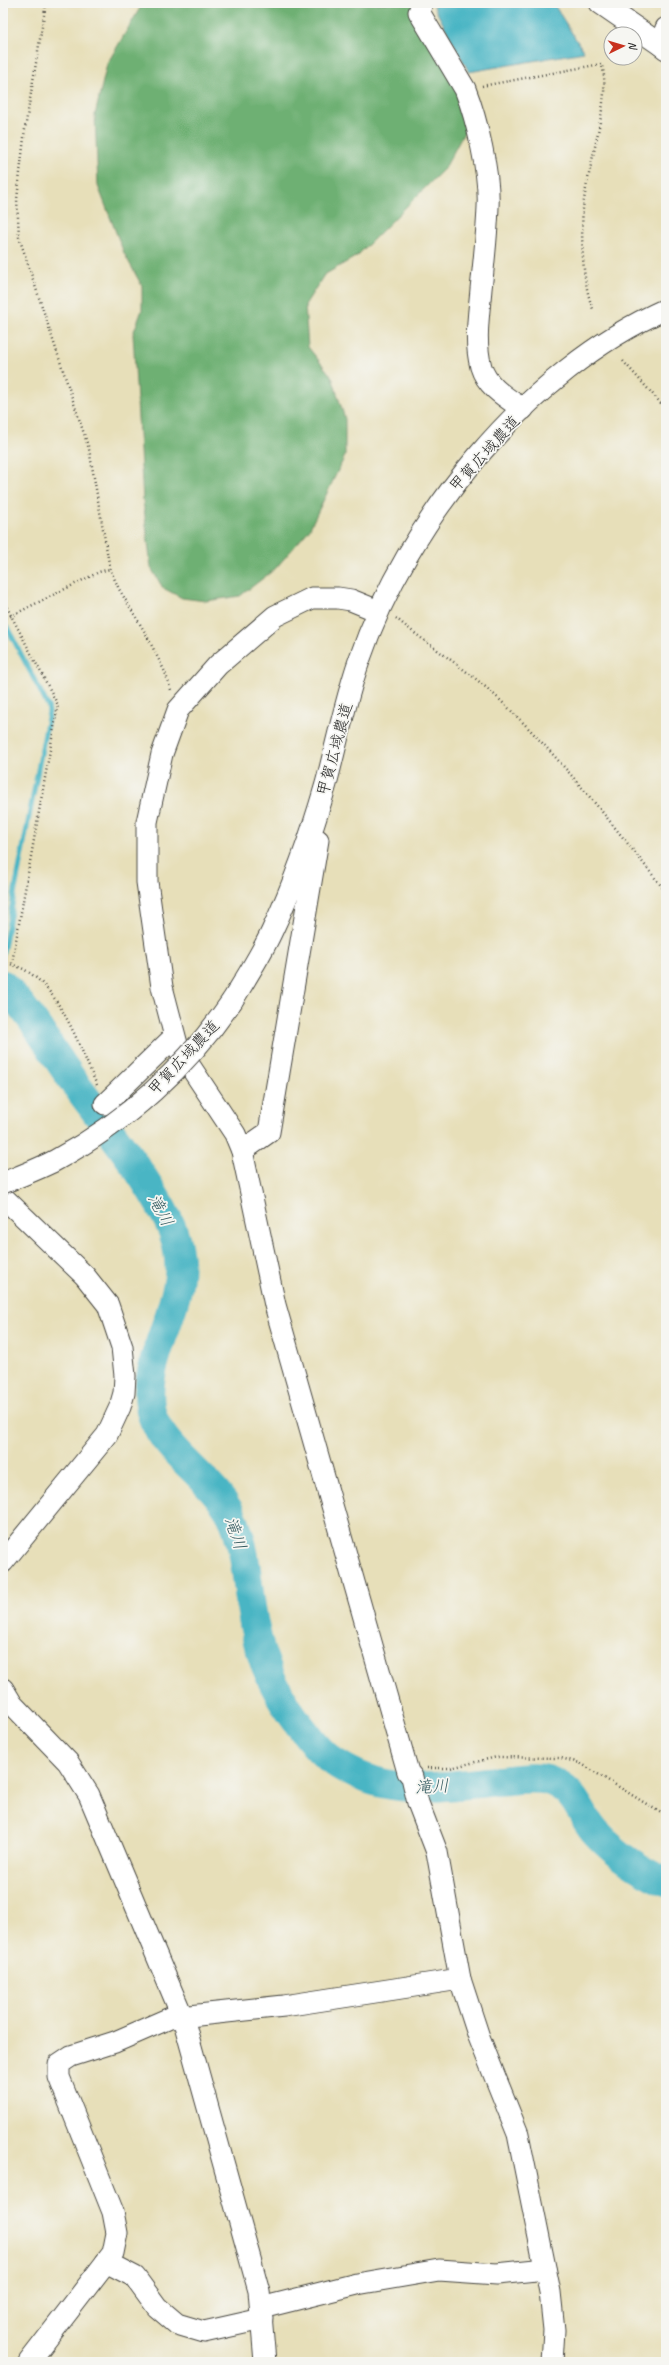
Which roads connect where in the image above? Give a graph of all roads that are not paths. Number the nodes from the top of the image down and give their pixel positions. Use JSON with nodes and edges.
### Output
{"nodes":[{"id":1,"x":422,"y":3,"type":"edge"},
{"id":2,"x":600,"y":3,"type":"edge"},
{"id":3,"x":664,"y":41,"type":"edge"},
{"id":4,"x":666,"y":309,"type":"edge"},
{"id":5,"x":523,"y":409,"type":"junction"},
{"id":6,"x":379,"y":608,"type":"junction"},
{"id":7,"x":326,"y":784,"type":"junction"},
{"id":8,"x":174,"y":1037,"type":"junction"},
{"id":9,"x":105,"y":1104,"type":"road end"},
{"id":10,"x":242,"y":1152,"type":"junction"},
{"id":11,"x":3,"y":1183,"type":"edge"},
{"id":12,"x":3,"y":1197,"type":"edge"},
{"id":13,"x":3,"y":1562,"type":"edge"},
{"id":14,"x":3,"y":1689,"type":"edge"},
{"id":15,"x":460,"y":1979,"type":"junction"},
{"id":16,"x":183,"y":2018,"type":"junction"},
{"id":17,"x":106,"y":2262,"type":"junction"},
{"id":18,"x":546,"y":2269,"type":"junction"},
{"id":19,"x":262,"y":2314,"type":"junction"},
{"id":20,"x":29,"y":2362,"type":"edge"},
{"id":21,"x":265,"y":2362,"type":"edge"},
{"id":22,"x":552,"y":2362,"type":"edge"}],
"edges":[{"from":1,"to":5,"type":"street"},
{"from":2,"to":3,"type":"street"},
{"from":4,"to":5,"type":"street","name":"甲賀広域農道"},
{"from":5,"to":6,"type":"street","name":"甲賀広域農道"},
{"from":6,"to":7,"type":"street","name":"甲賀広域農道"},
{"from":6,"to":8,"type":"street"},
{"from":7,"to":10,"type":"street"},
{"from":7,"to":11,"type":"street","name":"甲賀広域農道","bridge":true},
{"from":8,"to":9,"type":"street"},
{"from":8,"to":10,"type":"street"},
{"from":10,"to":15,"type":"street"},
{"from":12,"to":13,"type":"street"},
{"from":14,"to":16,"type":"street"},
{"from":15,"to":16,"type":"street"},
{"from":15,"to":18,"type":"street"},
{"from":16,"to":17,"type":"street"},
{"from":16,"to":19,"type":"street"},
{"from":17,"to":19,"type":"street"},
{"from":17,"to":20,"type":"street"},
{"from":18,"to":19,"type":"street"},
{"from":18,"to":22,"type":"street"},
{"from":19,"to":21,"type":"street"}]}
